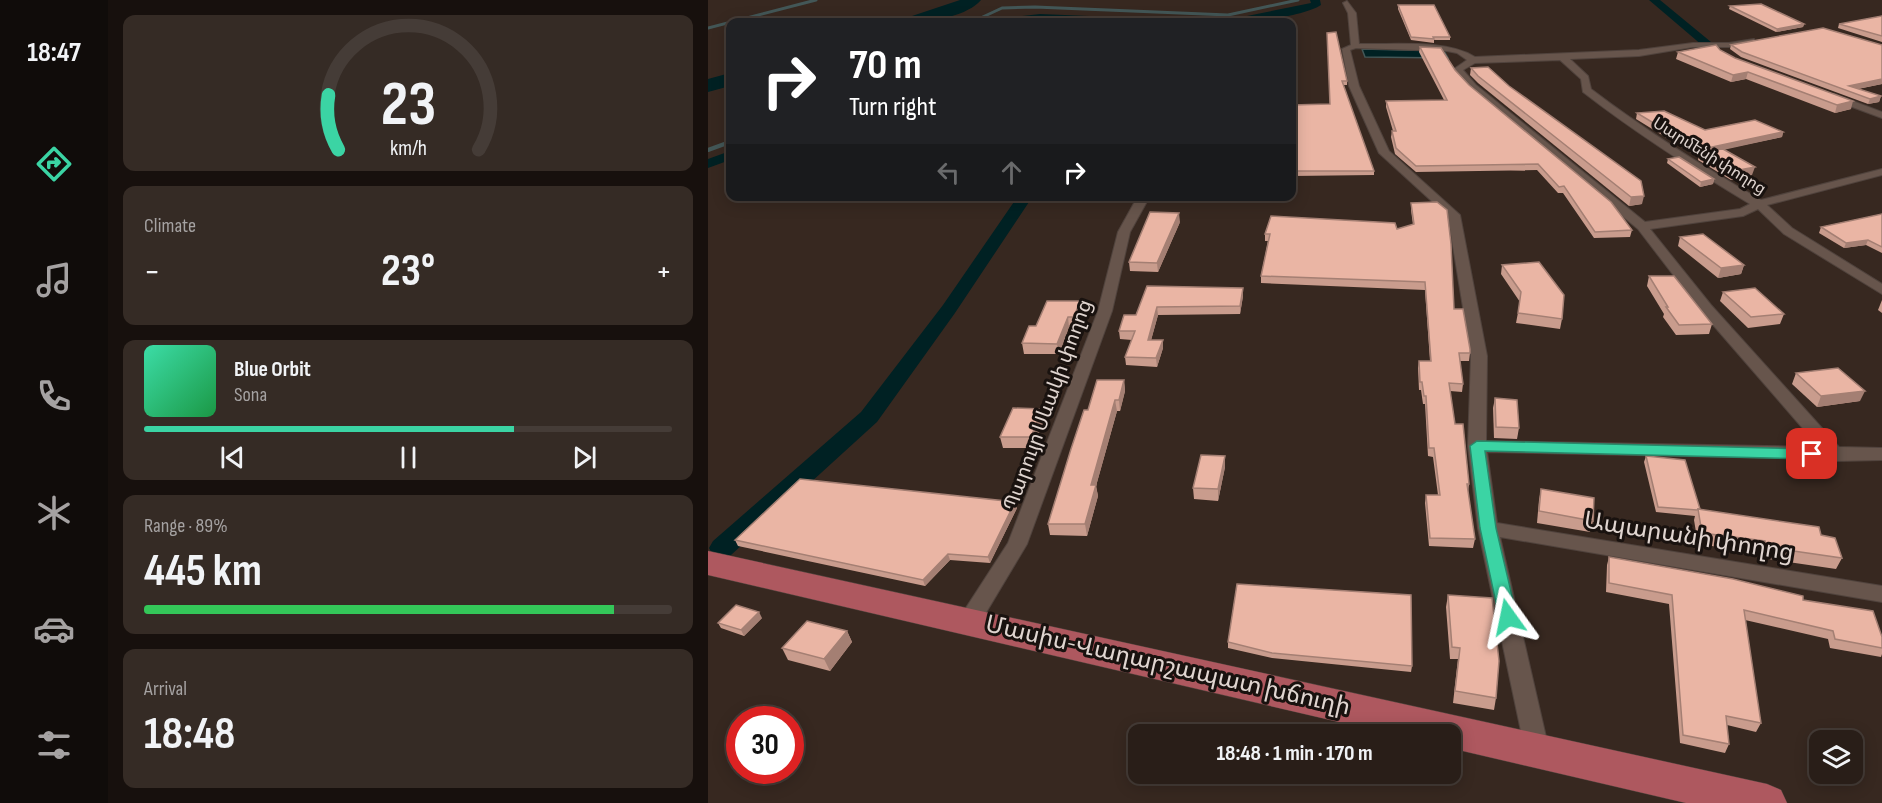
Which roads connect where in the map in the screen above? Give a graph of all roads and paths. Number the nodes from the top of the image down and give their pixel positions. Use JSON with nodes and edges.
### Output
{"nodes":[{"id":1,"x":1347,"y":3,"type":"dead end"},
{"id":2,"x":1764,"y":39,"type":"edge"},
{"id":3,"x":1355,"y":46,"type":"junction"},
{"id":4,"x":1716,"y":46,"type":"junction"},
{"id":5,"x":1730,"y":57,"type":"edge"},
{"id":6,"x":1563,"y":58,"type":"junction"},
{"id":7,"x":1473,"y":60,"type":"junction"},
{"id":8,"x":1826,"y":95,"type":"edge"},
{"id":9,"x":1882,"y":116,"type":"edge"},
{"id":10,"x":1882,"y":172,"type":"edge"},
{"id":11,"x":1141,"y":201,"type":"edge"},
{"id":12,"x":1759,"y":204,"type":"junction"},
{"id":13,"x":1642,"y":226,"type":"junction"},
{"id":14,"x":1882,"y":290,"type":"edge"},
{"id":15,"x":1477,"y":446,"type":"junction"},
{"id":16,"x":1882,"y":454,"type":"edge"},
{"id":17,"x":1836,"y":455,"type":"junction"},
{"id":18,"x":1488,"y":528,"type":"junction"},
{"id":19,"x":708,"y":563,"type":"edge"},
{"id":20,"x":1882,"y":594,"type":"edge"},
{"id":21,"x":970,"y":620,"type":"junction"},
{"id":22,"x":1538,"y":750,"type":"junction"},
{"id":23,"x":1767,"y":803,"type":"edge"}],
"edges":[{"from":1,"to":3,"type":"street"},
{"from":2,"to":4,"type":"street"},
{"from":3,"to":7,"type":"street"},
{"from":3,"to":15,"type":"street"},
{"from":4,"to":5,"type":"street"},
{"from":4,"to":6,"type":"street"},
{"from":6,"to":7,"type":"street"},
{"from":6,"to":12,"type":"street","name":"Սարմենի փողոց"},
{"from":7,"to":13,"type":"street"},
{"from":8,"to":9,"type":"street"},
{"from":10,"to":12,"type":"street"},
{"from":11,"to":21,"type":"street","name":"Պարույր Սևակի փողոց"},
{"from":12,"to":13,"type":"street"},
{"from":12,"to":14,"type":"street","name":"Սարմենի փողոց"},
{"from":13,"to":17,"type":"street"},
{"from":15,"to":17,"type":"street"},
{"from":15,"to":18,"type":"street"},
{"from":16,"to":17,"type":"street"},
{"from":18,"to":20,"type":"street","name":"Ապարանի փողոց"},
{"from":18,"to":22,"type":"street"},
{"from":19,"to":21,"type":"main road","name":"Մասիս-Վաղարշապատ խճուղի"},
{"from":21,"to":22,"type":"main road","name":"Մասիս-Վաղարշապատ խճուղի"},
{"from":22,"to":23,"type":"main road","name":"Մասիս-Վաղարշապատ խճուղի"}]}
